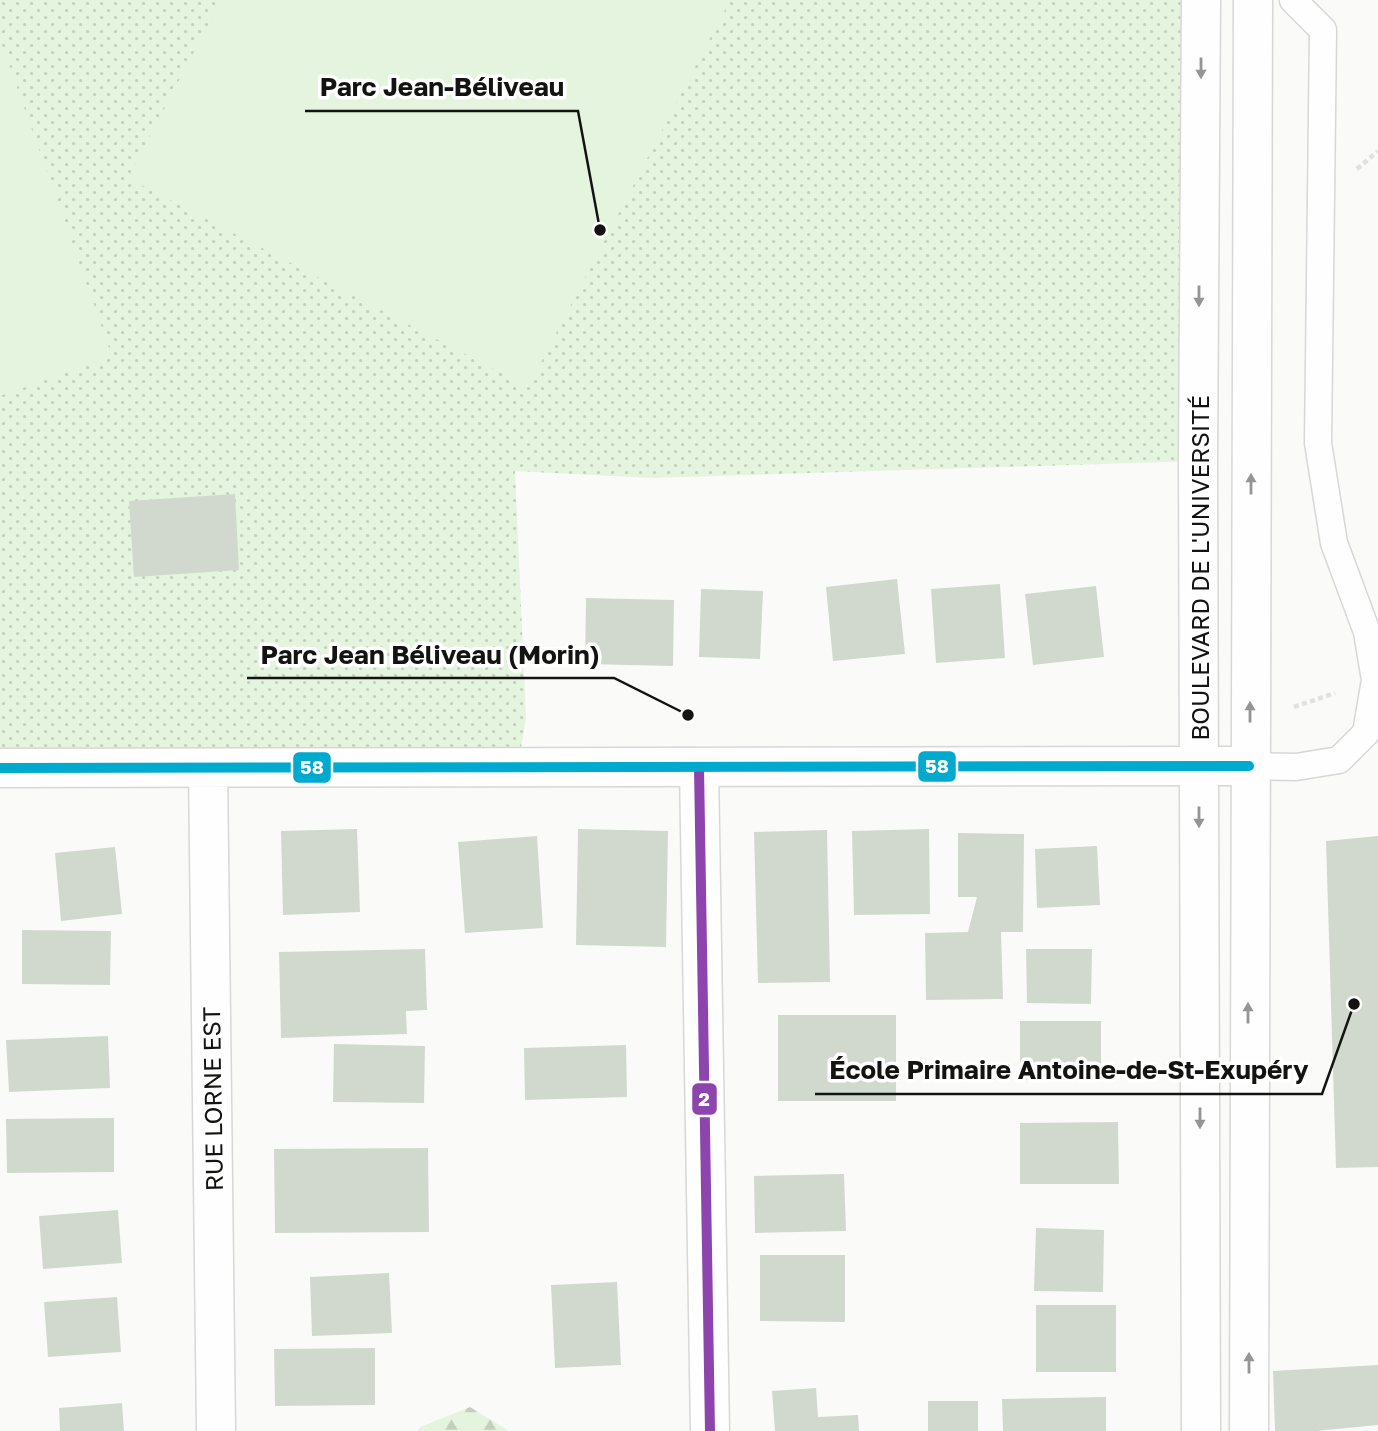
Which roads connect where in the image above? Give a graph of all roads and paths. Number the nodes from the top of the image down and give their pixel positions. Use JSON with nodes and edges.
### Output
{"nodes":[{"id":1,"x":1201,"y":0,"type":"edge"},
{"id":2,"x":1253,"y":0,"type":"edge"},
{"id":3,"x":1293,"y":0,"type":"edge"},
{"id":4,"x":1375,"y":680,"type":"junction"},
{"id":5,"x":1285,"y":709,"type":"dead end"},
{"id":6,"x":1199,"y":766,"type":"junction"},
{"id":7,"x":1249,"y":766,"type":"junction"},
{"id":8,"x":699,"y":767,"type":"junction"},
{"id":9,"x":0,"y":768,"type":"edge"},
{"id":10,"x":208,"y":768,"type":"junction"},
{"id":11,"x":216,"y":1431,"type":"edge"},
{"id":12,"x":710,"y":1431,"type":"edge"},
{"id":13,"x":1201,"y":1431,"type":"edge"},
{"id":14,"x":1249,"y":1431,"type":"edge"}],
"edges":[{"from":1,"to":6,"type":"main road","name":"BOULEVARD DE L'UNIVERSITÉ","one_way":true},
{"from":7,"to":2,"type":"main road","name":"BOULEVARD DE L'UNIVERSITÉ","one_way":true},
{"from":3,"to":4,"type":"lane"},
{"from":4,"to":5,"type":"path"},
{"from":4,"to":7,"type":"lane"},
{"from":6,"to":7,"type":"main road"},
{"from":6,"to":8,"type":"main road"},
{"from":6,"to":13,"type":"main road","name":"BOULEVARD DE L'UNIVERSITÉ","one_way":true},
{"from":14,"to":7,"type":"main road","name":"BOULEVARD DE L'UNIVERSITÉ","one_way":true},
{"from":8,"to":10,"type":"main road"},
{"from":8,"to":12,"type":"main road"},
{"from":9,"to":10,"type":"main road"},
{"from":10,"to":11,"type":"main road","name":"RUE LORNE EST"}]}
